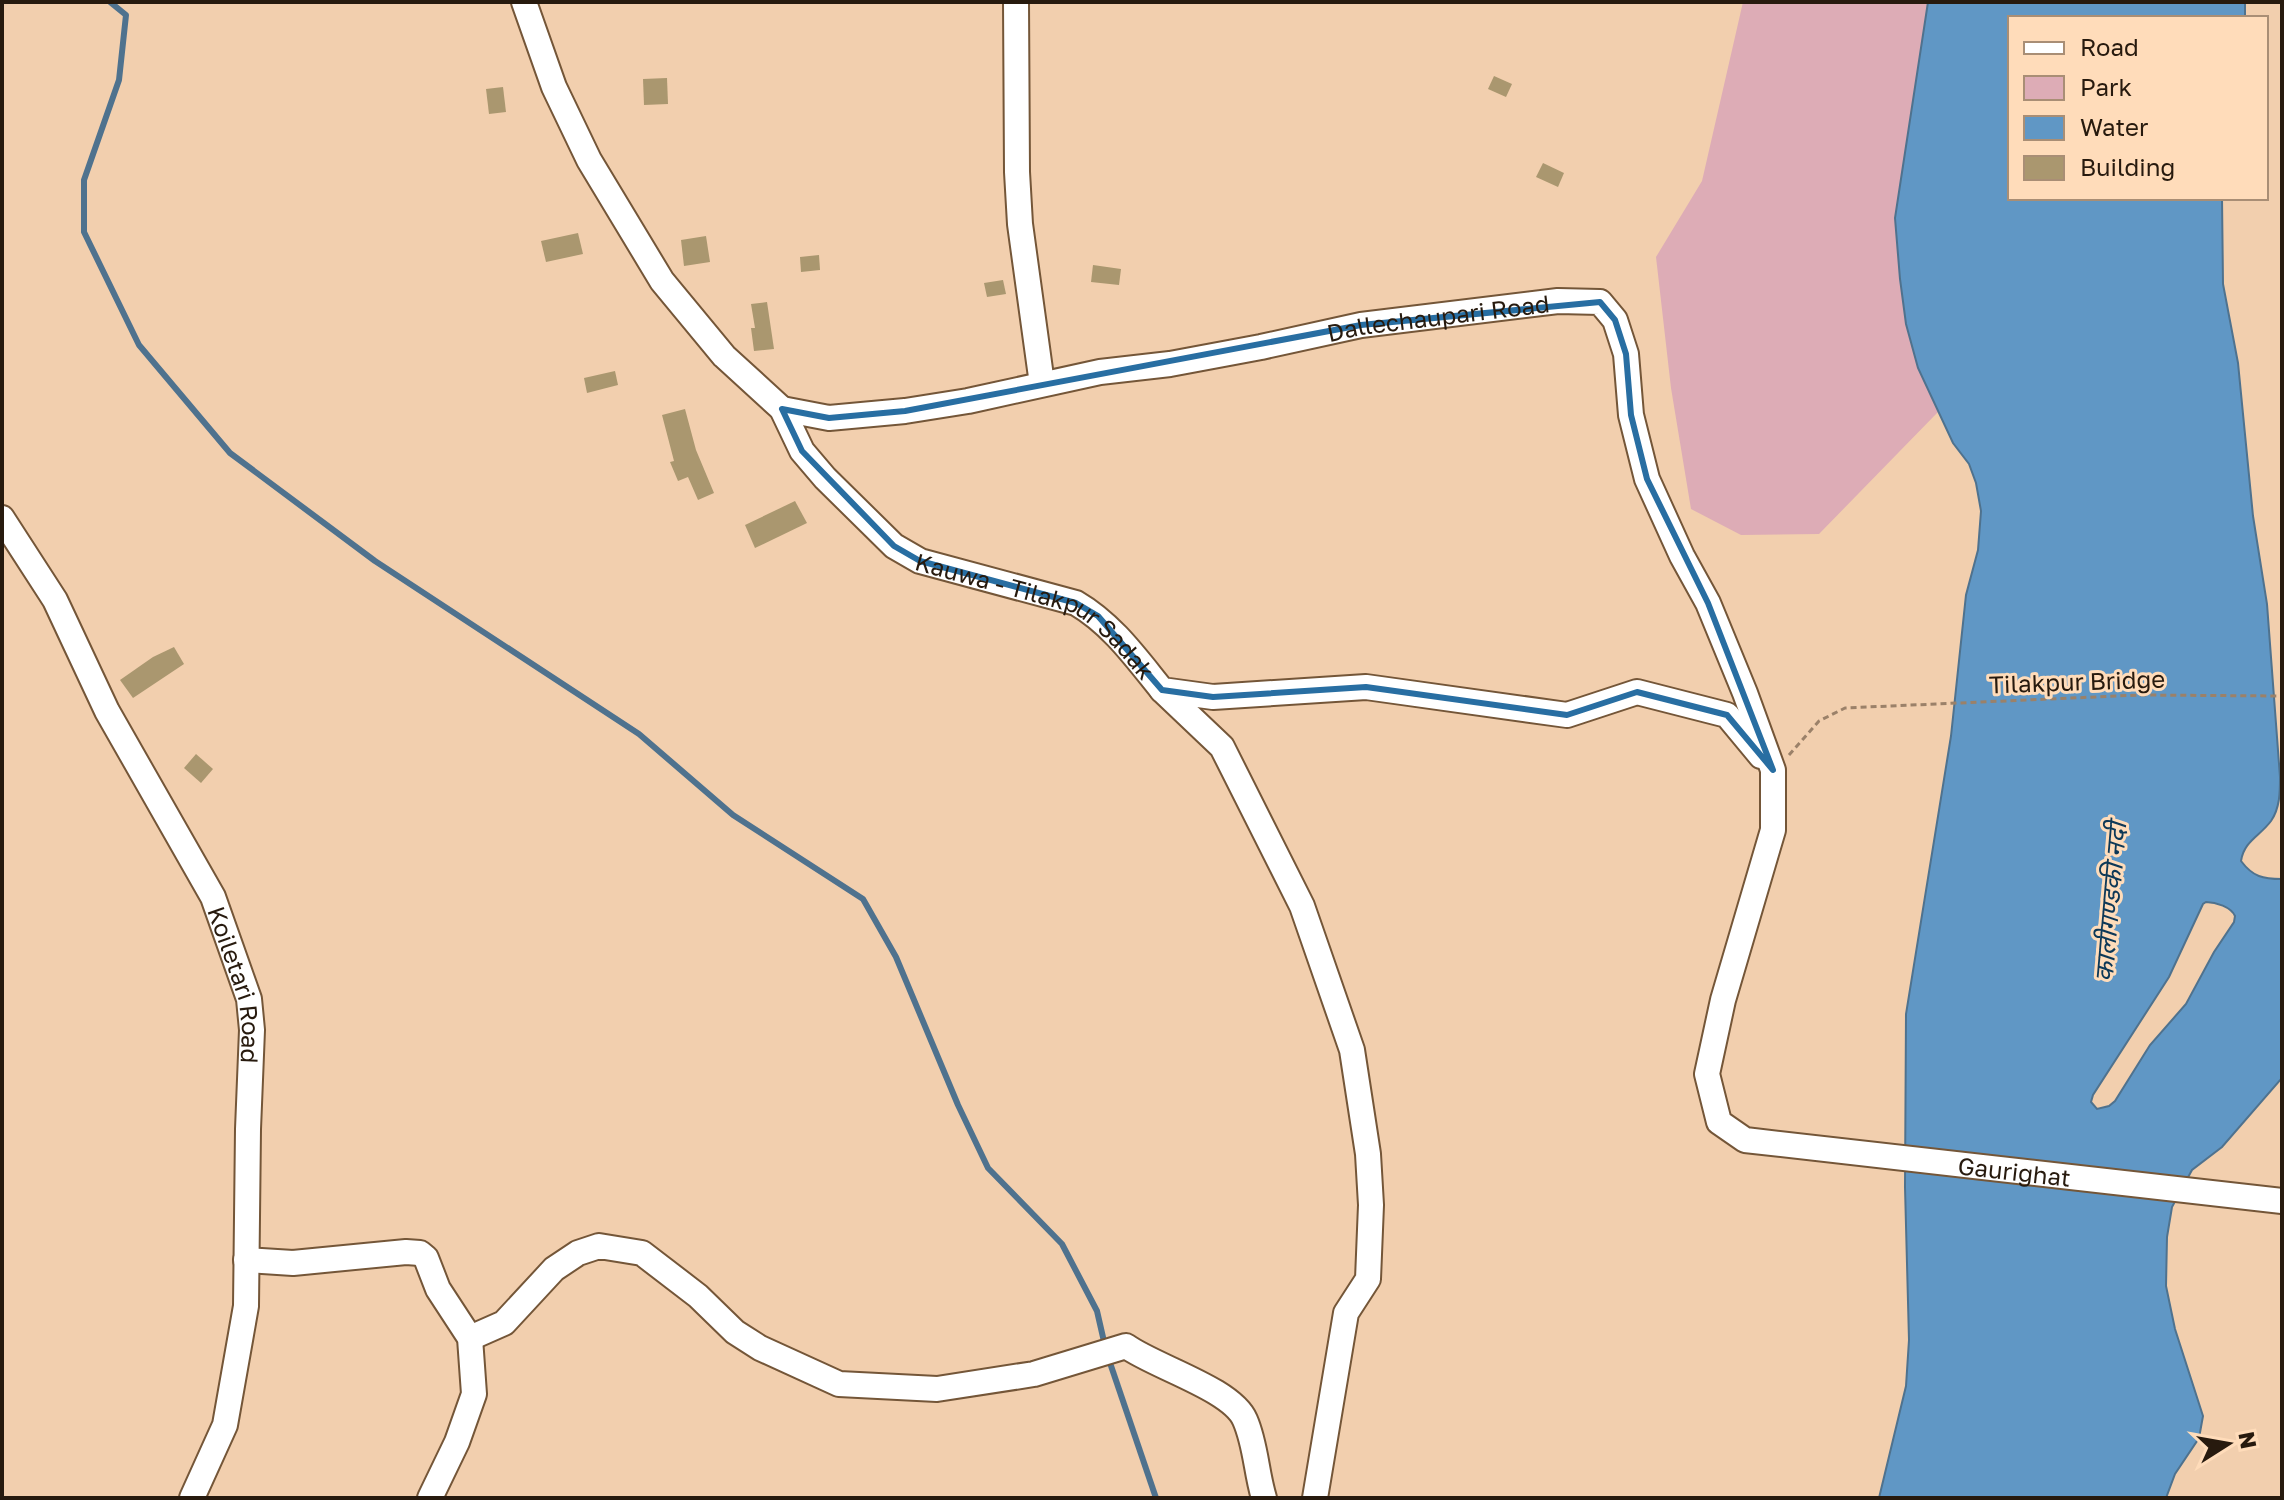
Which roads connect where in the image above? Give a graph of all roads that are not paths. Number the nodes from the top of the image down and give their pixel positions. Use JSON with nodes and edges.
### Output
{"nodes":[{"id":1,"x":524,"y":2,"type":"edge"},
{"id":2,"x":1016,"y":2,"type":"edge"},
{"id":3,"x":1042,"y":384,"type":"junction"},
{"id":4,"x":782,"y":409,"type":"junction"},
{"id":5,"x":2,"y":518,"type":"edge"},
{"id":6,"x":1162,"y":690,"type":"junction"},
{"id":7,"x":1773,"y":770,"type":"junction"},
{"id":8,"x":2282,"y":1201,"type":"edge"},
{"id":9,"x":246,"y":1260,"type":"junction"},
{"id":10,"x":470,"y":1338,"type":"junction"},
{"id":11,"x":192,"y":1498,"type":"edge"},
{"id":12,"x":430,"y":1498,"type":"edge"},
{"id":13,"x":1264,"y":1498,"type":"edge"},
{"id":14,"x":1315,"y":1498,"type":"edge"}],
"edges":[{"from":1,"to":4,"type":"street","name":"Kauwa - Tilakpur Sadak"},
{"from":2,"to":3,"type":"street"},
{"from":3,"to":4,"type":"street","name":"Dallechaupari Road"},
{"from":3,"to":7,"type":"street","name":"Dallechaupari Road"},
{"from":4,"to":6,"type":"street","name":"Kauwa - Tilakpur Sadak"},
{"from":5,"to":9,"type":"street","name":"Koiletari Road"},
{"from":6,"to":7,"type":"street","name":"Kauwa - Tilakpur Sadak"},
{"from":6,"to":14,"type":"street"},
{"from":7,"to":8,"type":"street","name":"Gaurighat"},
{"from":9,"to":10,"type":"street"},
{"from":9,"to":11,"type":"street","name":"Koiletari Road"},
{"from":10,"to":12,"type":"street"},
{"from":10,"to":13,"type":"street"}]}
